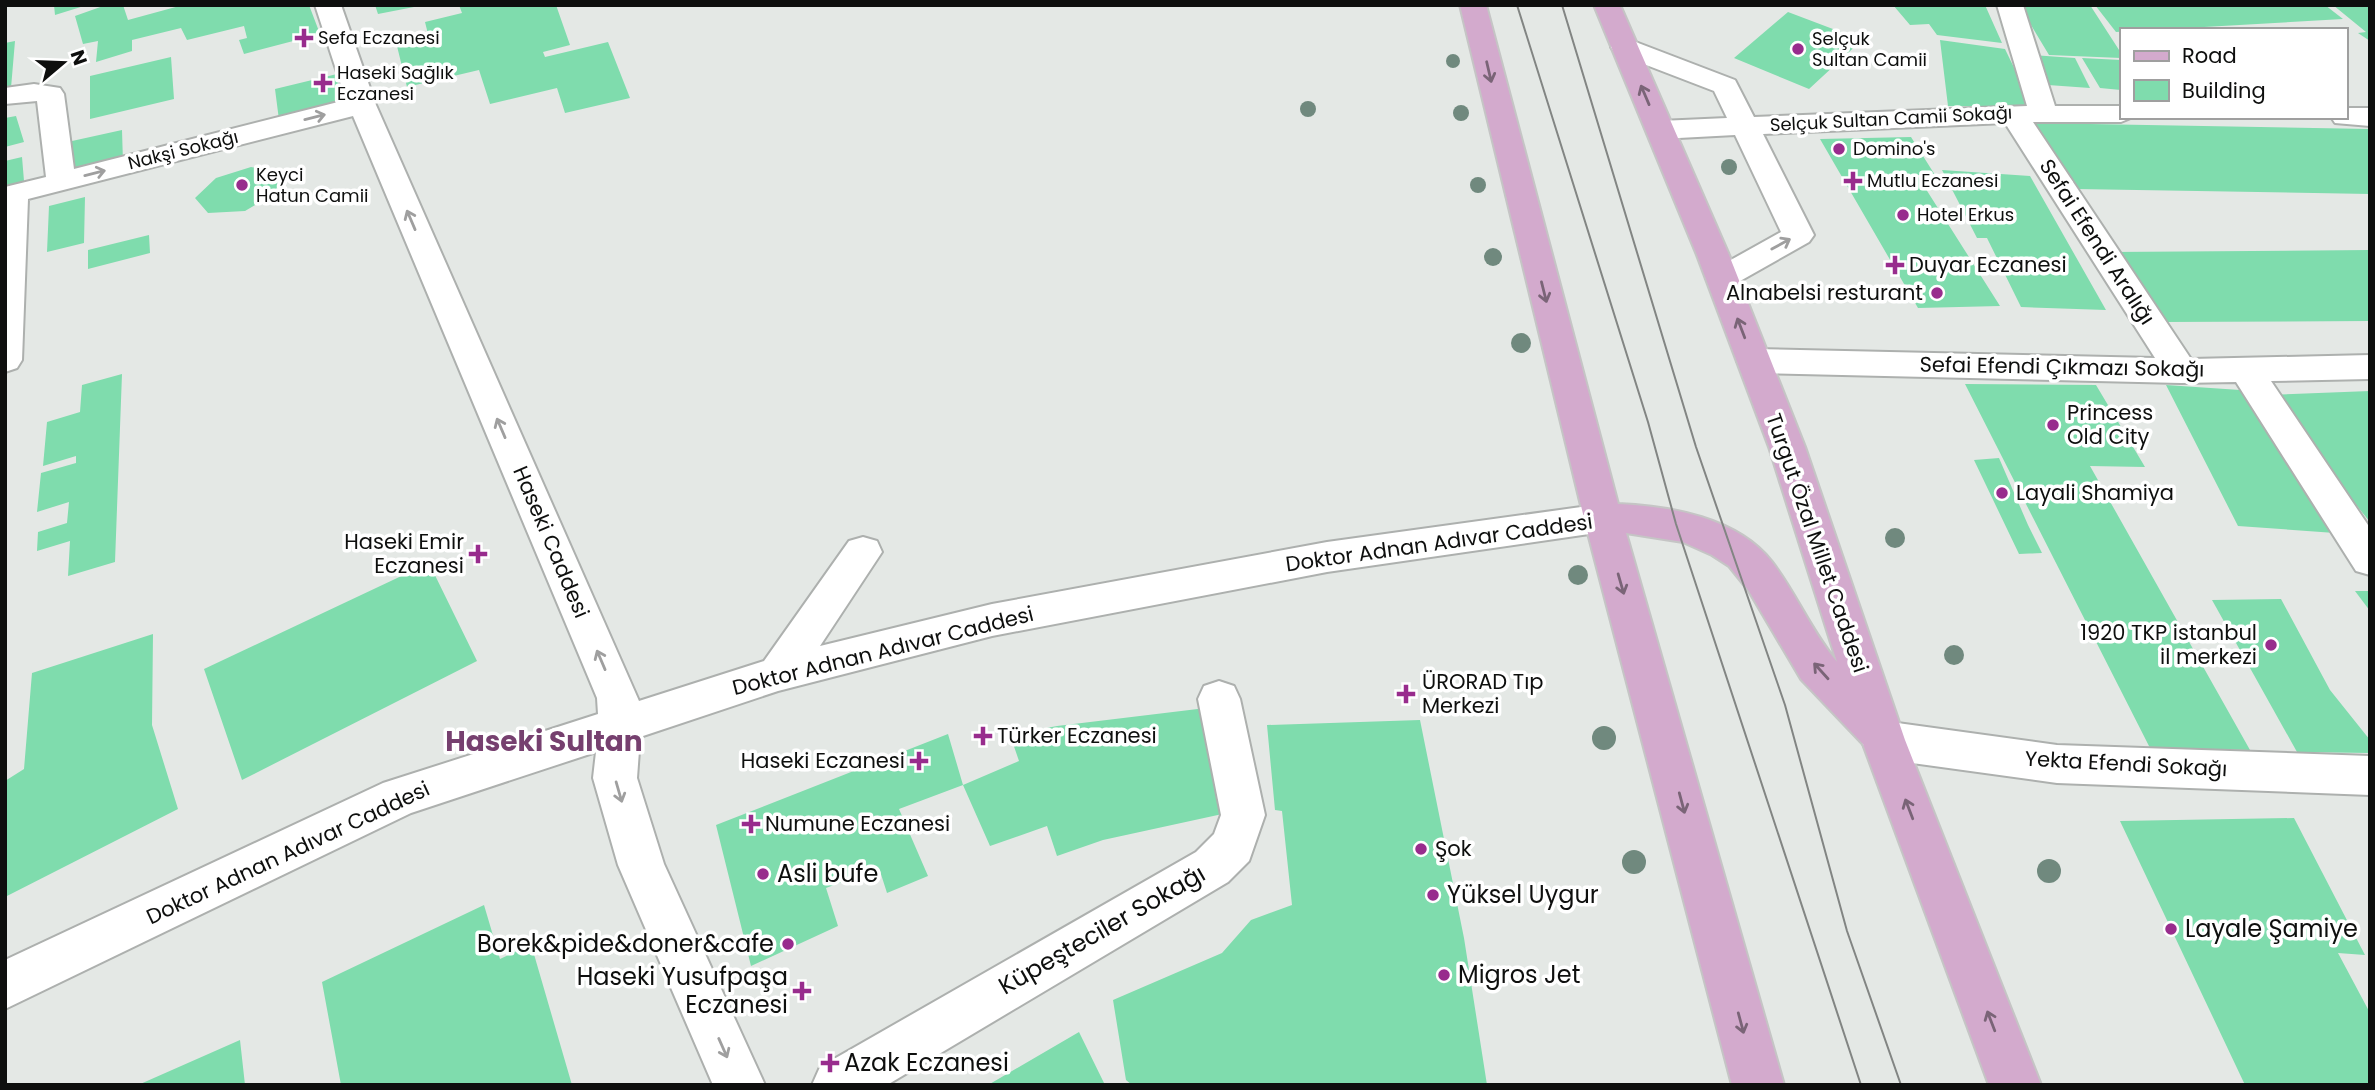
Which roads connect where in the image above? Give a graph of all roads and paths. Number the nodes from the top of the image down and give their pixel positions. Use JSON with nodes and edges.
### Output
{"nodes":[{"id":1,"x":328,"y":5,"type":"edge"},
{"id":2,"x":1473,"y":5,"type":"edge"},
{"id":3,"x":1607,"y":5,"type":"edge"},
{"id":4,"x":2010,"y":5,"type":"edge"},
{"id":5,"x":1625,"y":47,"type":"junction"},
{"id":6,"x":5,"y":96,"type":"edge"},
{"id":7,"x":362,"y":105,"type":"junction"},
{"id":8,"x":2028,"y":113,"type":"junction"},
{"id":9,"x":2120,"y":114,"type":"edge"},
{"id":10,"x":2347,"y":117,"type":"edge"},
{"id":11,"x":2370,"y":117,"type":"edge"},
{"id":12,"x":1745,"y":126,"type":"junction"},
{"id":13,"x":1660,"y":130,"type":"junction"},
{"id":14,"x":61,"y":181,"type":"junction"},
{"id":15,"x":9,"y":195,"type":"edge"},
{"id":16,"x":1722,"y":278,"type":"junction"},
{"id":17,"x":5,"y":360,"type":"edge"},
{"id":18,"x":1754,"y":361,"type":"junction"},
{"id":19,"x":2370,"y":367,"type":"edge"},
{"id":20,"x":2245,"y":369,"type":"junction"},
{"id":21,"x":2181,"y":371,"type":"junction"},
{"id":22,"x":1603,"y":518,"type":"junction"},
{"id":23,"x":863,"y":552,"type":"dead end"},
{"id":24,"x":2370,"y":559,"type":"edge"},
{"id":25,"x":778,"y":674,"type":"junction"},
{"id":26,"x":1219,"y":699,"type":"dead end"},
{"id":27,"x":620,"y":724,"type":"junction"},
{"id":28,"x":1883,"y":740,"type":"junction"},
{"id":29,"x":2370,"y":776,"type":"edge"},
{"id":30,"x":5,"y":985,"type":"edge"},
{"id":31,"x":739,"y":1085,"type":"edge"},
{"id":32,"x":838,"y":1085,"type":"edge"},
{"id":33,"x":1758,"y":1085,"type":"edge"},
{"id":34,"x":2015,"y":1085,"type":"edge"}],
"edges":[{"from":1,"to":7,"type":"street","name":"Haseki Caddesi"},
{"from":2,"to":22,"type":"main road","one_way":true},
{"from":3,"to":5,"type":"main road","name":"Turgut Özal Millet Caddesi"},
{"from":4,"to":8,"type":"street","name":"Sefai Efendi Aralığı"},
{"from":5,"to":12,"type":"street"},
{"from":13,"to":5,"type":"main road","name":"Turgut Özal Millet Caddesi","one_way":true},
{"from":6,"to":14,"type":"street"},
{"from":14,"to":7,"type":"street","name":"Nakşi Sokağı","one_way":true},
{"from":27,"to":7,"type":"street","name":"Haseki Caddesi","one_way":true},
{"from":8,"to":9,"type":"street","name":"Selçuk Sultan Camii Sokağı"},
{"from":8,"to":12,"type":"street","name":"Selçuk Sultan Camii Sokağı"},
{"from":8,"to":21,"type":"street","name":"Sefai Efendi Aralığı"},
{"from":10,"to":11,"type":"street"},
{"from":12,"to":13,"type":"street","name":"Selçuk Sultan Camii Sokağı"},
{"from":16,"to":12,"type":"street","one_way":true},
{"from":13,"to":16,"type":"main road","name":"Turgut Özal Millet Caddesi"},
{"from":14,"to":15,"type":"street","name":"Nakşi Sokağı"},
{"from":15,"to":17,"type":"street"},
{"from":18,"to":16,"type":"main road","name":"Turgut Özal Millet Caddesi","one_way":true},
{"from":18,"to":21,"type":"street","name":"Sefai Efendi Çıkmazı Sokağı"},
{"from":18,"to":28,"type":"main road","name":"Turgut Özal Millet Caddesi"},
{"from":19,"to":20,"type":"street","name":"Sefai Efendi Çıkmazı Sokağı"},
{"from":20,"to":21,"type":"street","name":"Sefai Efendi Çıkmazı Sokağı"},
{"from":20,"to":24,"type":"street"},
{"from":22,"to":25,"type":"street","name":"Doktor Adnan Adıvar Caddesi"},
{"from":28,"to":22,"type":"main road","one_way":true},
{"from":22,"to":33,"type":"main road","one_way":true},
{"from":23,"to":25,"type":"street"},
{"from":25,"to":27,"type":"street","name":"Doktor Adnan Adıvar Caddesi"},
{"from":26,"to":32,"type":"street","name":"Küpeşteciler Sokağı"},
{"from":27,"to":30,"type":"street","name":"Doktor Adnan Adıvar Caddesi"},
{"from":27,"to":31,"type":"street","name":"Haseki Caddesi","one_way":true},
{"from":28,"to":29,"type":"street","name":"Yekta Efendi Sokağı"},
{"from":34,"to":28,"type":"main road","name":"Turgut Özal Millet Caddesi","one_way":true}]}
